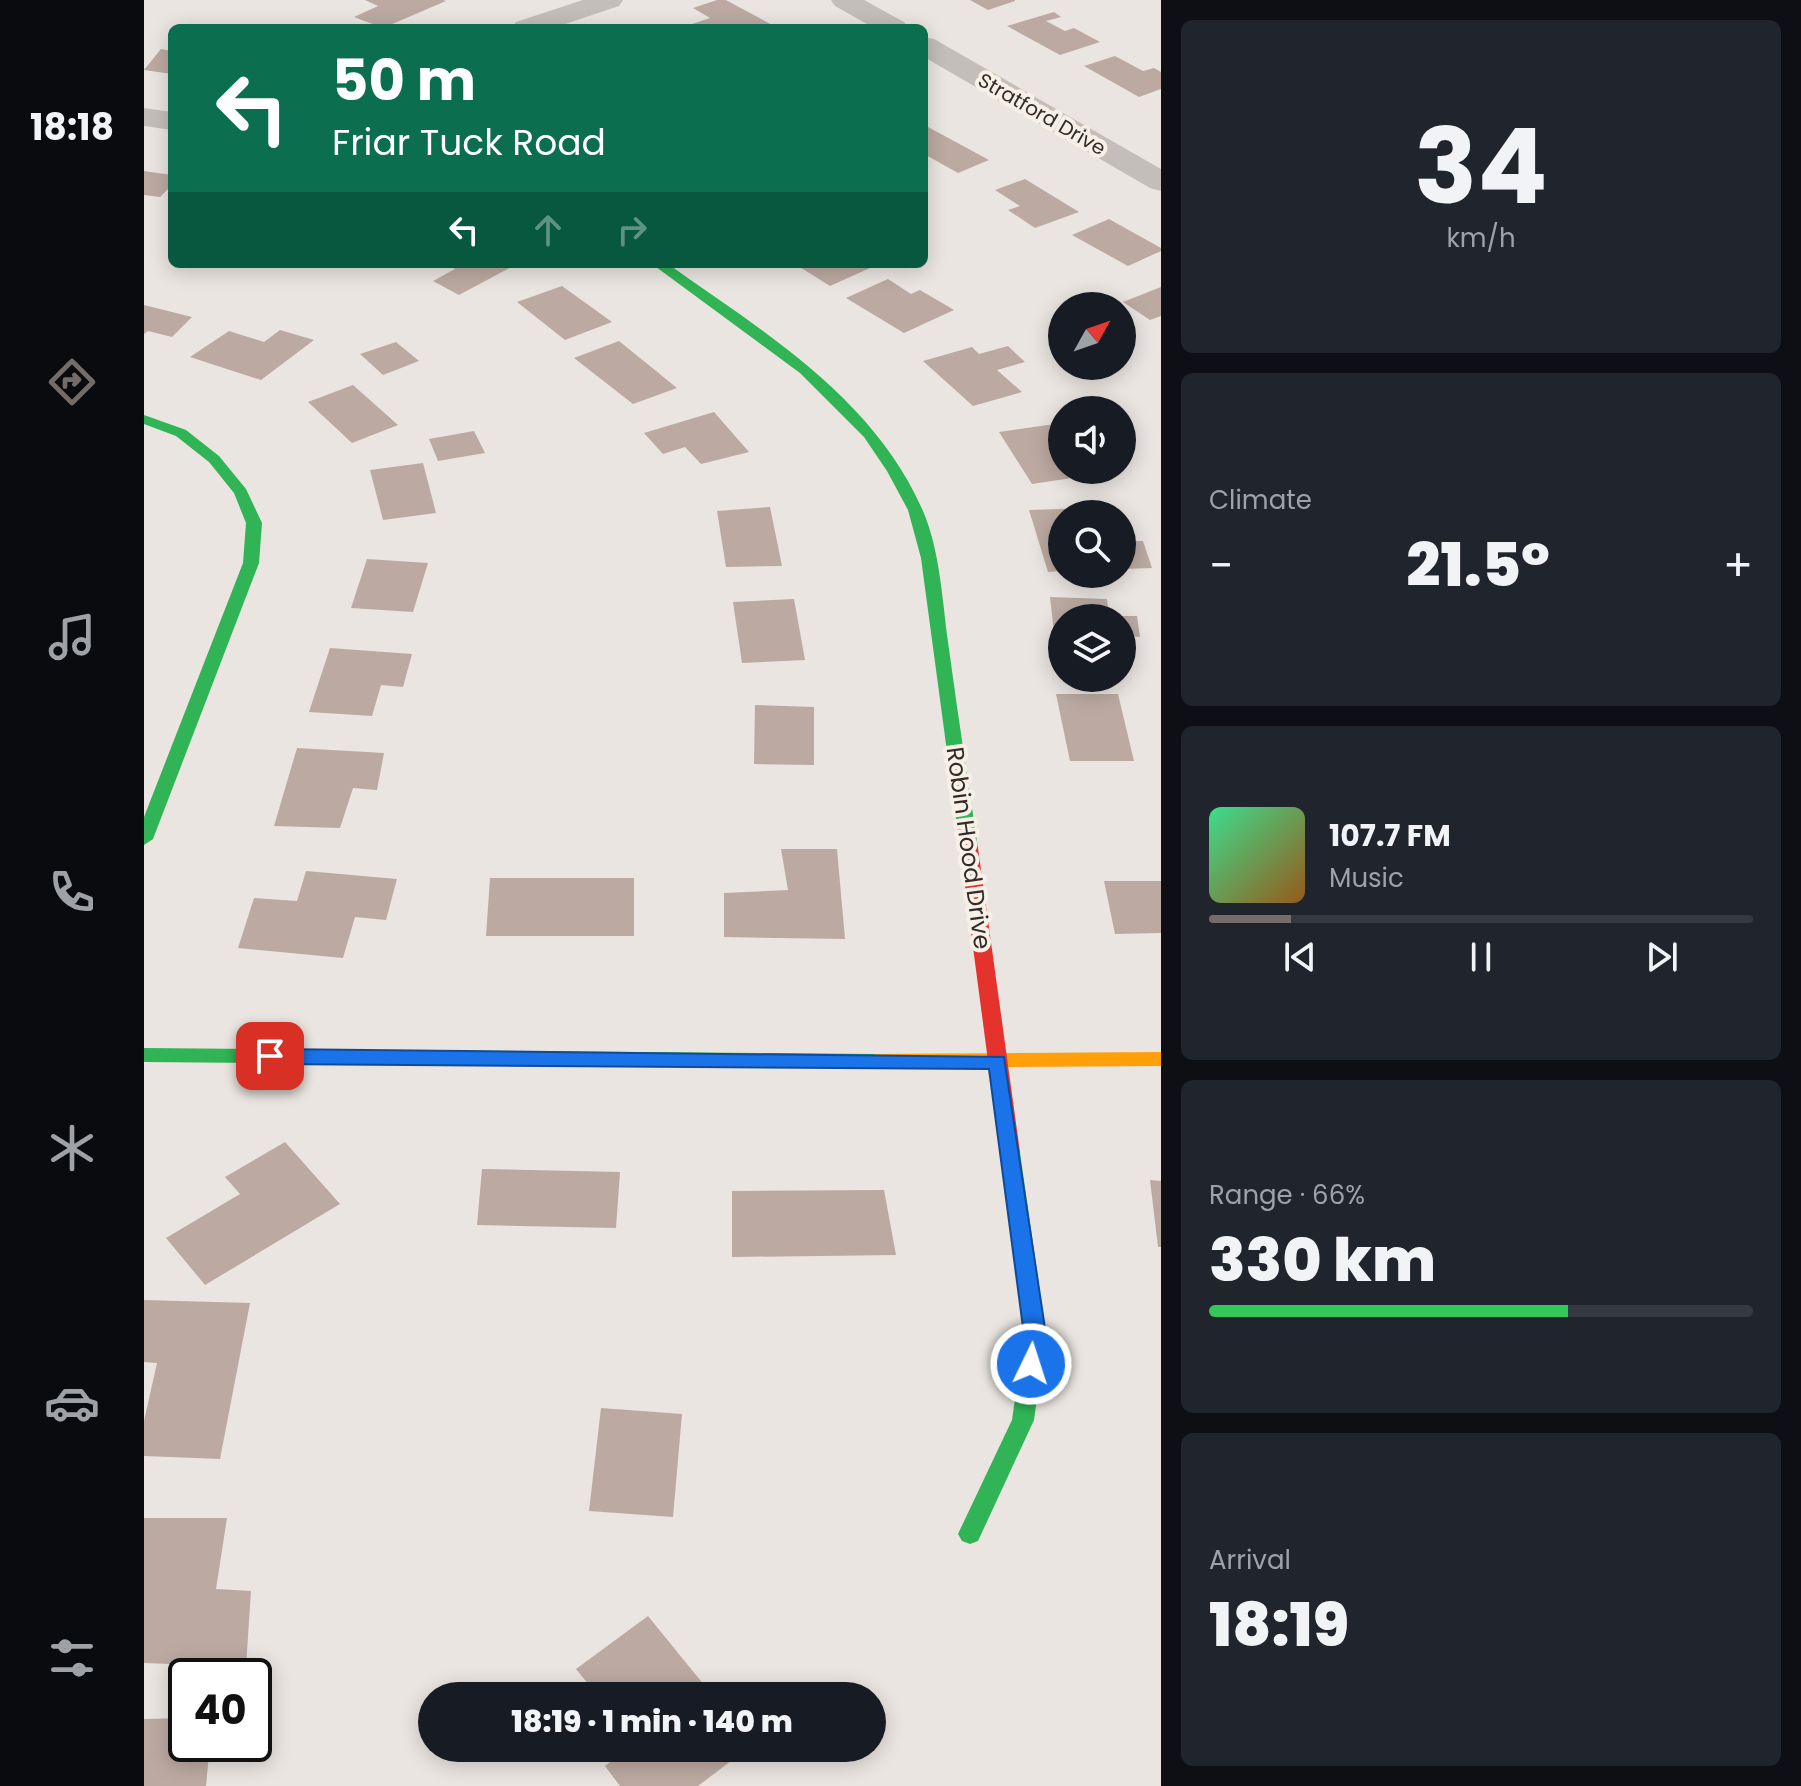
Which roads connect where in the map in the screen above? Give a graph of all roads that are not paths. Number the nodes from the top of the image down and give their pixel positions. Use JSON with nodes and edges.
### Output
{"nodes":[{"id":1,"x":610,"y":0,"type":"edge"},
{"id":2,"x":844,"y":0,"type":"edge"},
{"id":3,"x":538,"y":24,"type":"edge"},
{"id":4,"x":887,"y":24,"type":"edge"},
{"id":5,"x":928,"y":47,"type":"edge"},
{"id":6,"x":144,"y":117,"type":"edge"},
{"id":7,"x":168,"y":120,"type":"edge"},
{"id":8,"x":1161,"y":182,"type":"edge"},
{"id":9,"x":664,"y":268,"type":"edge"},
{"id":10,"x":144,"y":419,"type":"edge"},
{"id":11,"x":144,"y":839,"type":"edge"},
{"id":12,"x":144,"y":1055,"type":"edge"},
{"id":13,"x":1161,"y":1059,"type":"edge"},
{"id":14,"x":997,"y":1062,"type":"junction"},
{"id":15,"x":970,"y":1534,"type":"dead end"}],
"edges":[{"from":1,"to":3,"type":"street"},
{"from":2,"to":4,"type":"street"},
{"from":5,"to":8,"type":"street","name":"Stratford Drive"},
{"from":6,"to":7,"type":"street"},
{"from":9,"to":14,"type":"street","name":"Robin Hood Drive"},
{"from":10,"to":11,"type":"street"},
{"from":12,"to":14,"type":"street"},
{"from":13,"to":14,"type":"street"},
{"from":14,"to":15,"type":"street","name":"Robin Hood Drive"}]}
